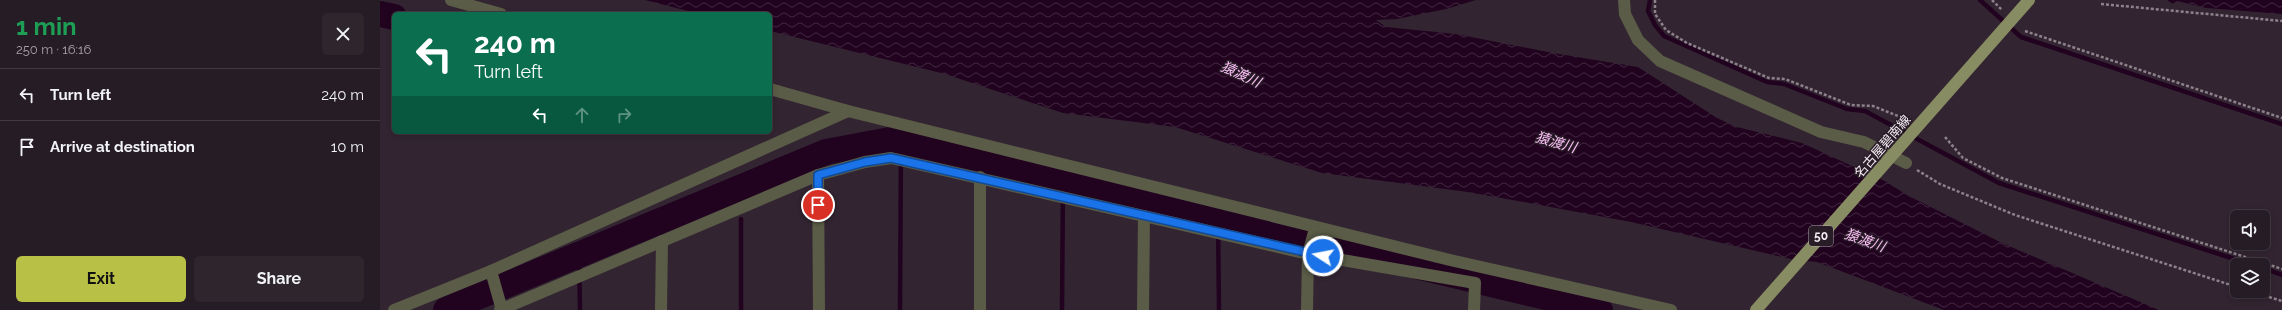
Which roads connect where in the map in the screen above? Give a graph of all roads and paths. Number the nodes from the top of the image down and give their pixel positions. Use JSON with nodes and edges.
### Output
{"nodes":[{"id":1,"x":451,"y":0,"type":"edge"},
{"id":2,"x":1624,"y":0,"type":"edge"},
{"id":3,"x":1655,"y":0,"type":"edge"},
{"id":4,"x":1992,"y":0,"type":"edge"},
{"id":5,"x":2029,"y":0,"type":"edge"},
{"id":6,"x":2101,"y":4,"type":"dead end"},
{"id":7,"x":2002,"y":10,"type":"dead end"},
{"id":8,"x":494,"y":12,"type":"edge"},
{"id":9,"x":2282,"y":21,"type":"edge"},
{"id":10,"x":2025,"y":31,"type":"dead end"},
{"id":11,"x":772,"y":90,"type":"edge"},
{"id":12,"x":848,"y":111,"type":"junction"},
{"id":13,"x":1898,"y":116,"type":"dead end"},
{"id":14,"x":2282,"y":118,"type":"edge"},
{"id":15,"x":1945,"y":137,"type":"dead end"},
{"id":16,"x":1889,"y":159,"type":"junction"},
{"id":17,"x":1906,"y":163,"type":"joint"},
{"id":18,"x":818,"y":175,"type":"junction"},
{"id":19,"x":980,"y":177,"type":"junction"},
{"id":20,"x":1144,"y":216,"type":"junction"},
{"id":21,"x":662,"y":241,"type":"junction"},
{"id":22,"x":1380,"y":242,"type":"junction"},
{"id":23,"x":1308,"y":253,"type":"junction"},
{"id":24,"x":2282,"y":269,"type":"edge"},
{"id":25,"x":491,"y":271,"type":"junction"},
{"id":26,"x":2230,"y":285,"type":"edge"},
{"id":27,"x":2270,"y":297,"type":"edge"},
{"id":28,"x":2282,"y":301,"type":"edge"},
{"id":29,"x":394,"y":310,"type":"edge"},
{"id":30,"x":501,"y":310,"type":"edge"},
{"id":31,"x":661,"y":310,"type":"edge"},
{"id":32,"x":819,"y":310,"type":"edge"},
{"id":33,"x":980,"y":310,"type":"edge"},
{"id":34,"x":1143,"y":310,"type":"edge"},
{"id":35,"x":1307,"y":310,"type":"edge"},
{"id":36,"x":1474,"y":310,"type":"edge"},
{"id":37,"x":1671,"y":310,"type":"edge"},
{"id":38,"x":1756,"y":310,"type":"edge"}],
"edges":[{"from":1,"to":8,"type":"street"},
{"from":2,"to":16,"type":"street"},
{"from":3,"to":13,"type":"path"},
{"from":4,"to":7,"type":"path"},
{"from":5,"to":16,"type":"main road","name":"名古屋碧南線","number":"50"},
{"from":6,"to":9,"type":"path"},
{"from":10,"to":14,"type":"path"},
{"from":11,"to":12,"type":"street"},
{"from":12,"to":22,"type":"street"},
{"from":12,"to":25,"type":"street"},
{"from":15,"to":24,"type":"path"},
{"from":16,"to":17,"type":"street"},
{"from":16,"to":38,"type":"main road","name":"名古屋碧南線","number":"50"},
{"from":17,"to":26,"type":"path"},
{"from":18,"to":19,"type":"street"},
{"from":18,"to":21,"type":"street"},
{"from":18,"to":32,"type":"street"},
{"from":19,"to":20,"type":"street"},
{"from":19,"to":33,"type":"street"},
{"from":20,"to":23,"type":"street"},
{"from":20,"to":34,"type":"street"},
{"from":21,"to":30,"type":"street"},
{"from":21,"to":31,"type":"street"},
{"from":22,"to":23,"type":"street"},
{"from":22,"to":37,"type":"street"},
{"from":23,"to":35,"type":"street"},
{"from":23,"to":36,"type":"street"},
{"from":25,"to":29,"type":"street"},
{"from":25,"to":30,"type":"street"},
{"from":27,"to":28,"type":"path"}]}
